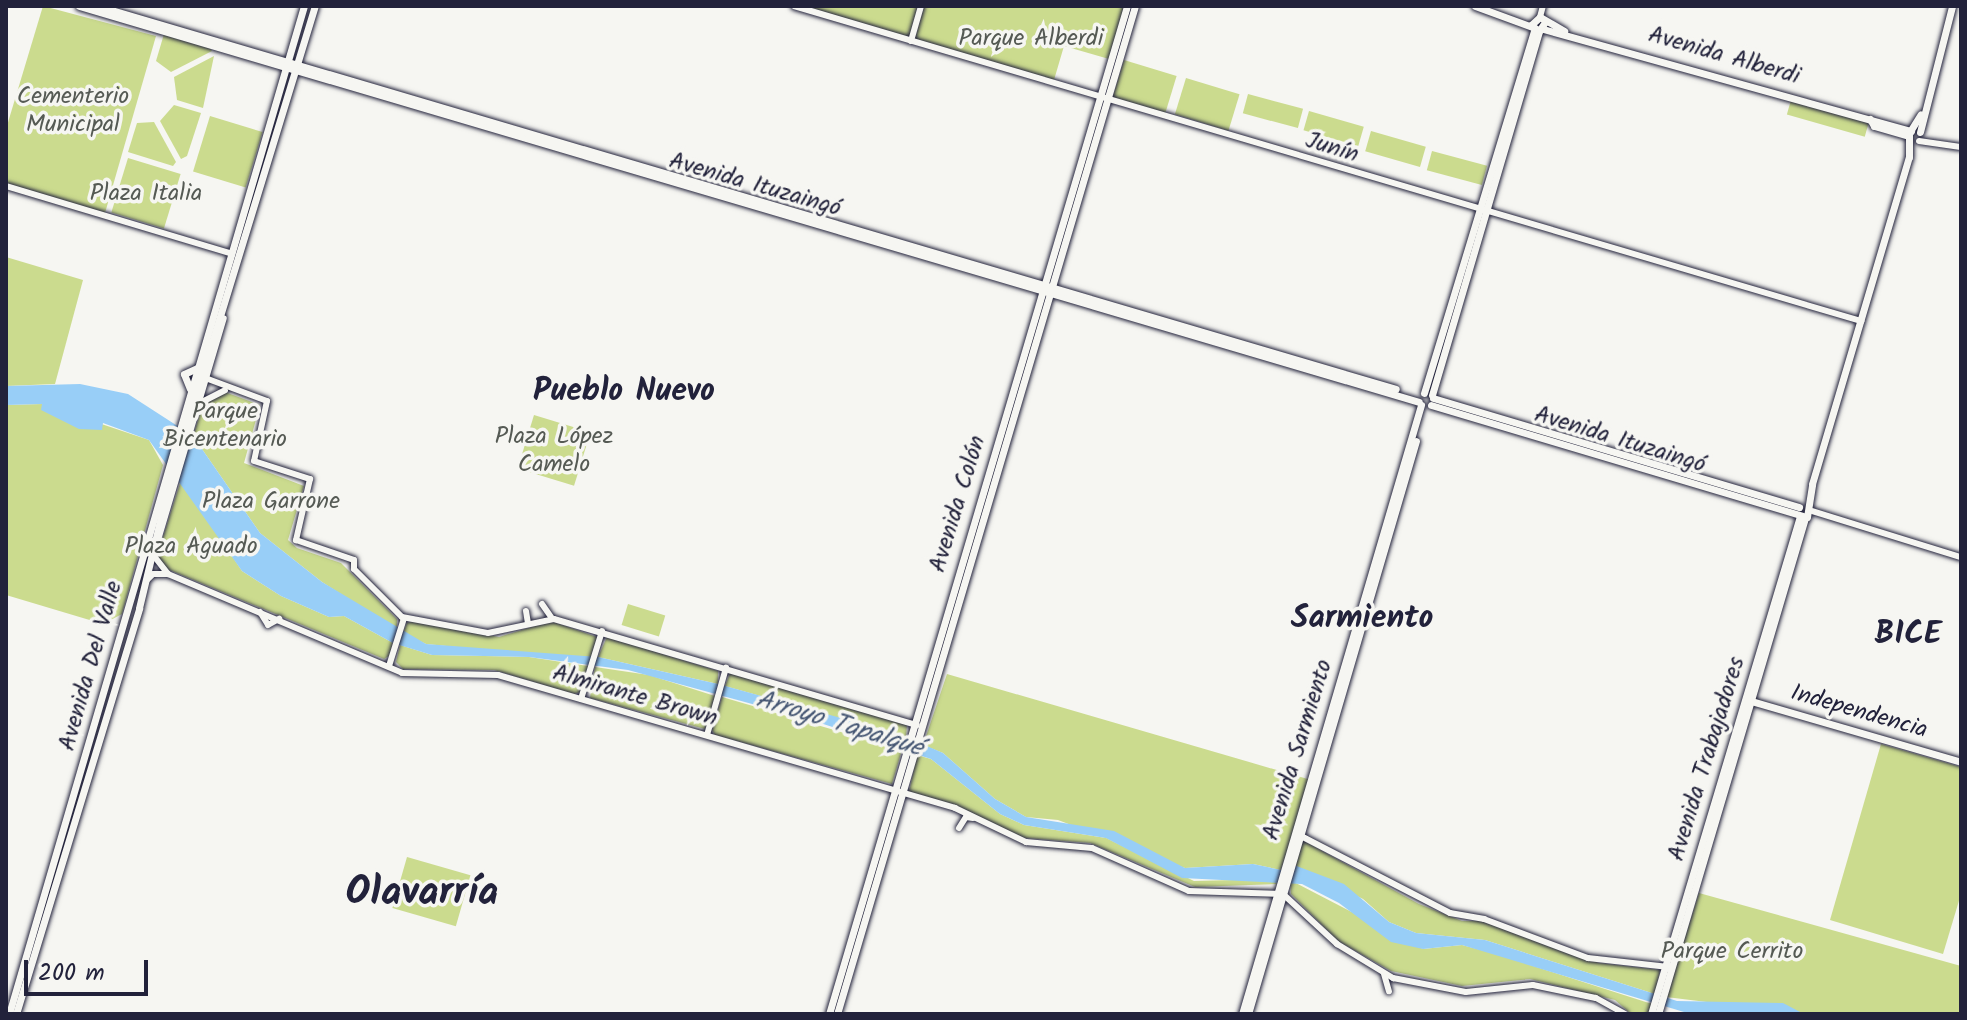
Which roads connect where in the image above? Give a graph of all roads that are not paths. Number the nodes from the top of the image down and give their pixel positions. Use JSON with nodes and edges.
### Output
{"nodes":[{"id":1,"x":79,"y":6,"type":"edge"},
{"id":2,"x":98,"y":6,"type":"edge"},
{"id":3,"x":304,"y":6,"type":"edge"},
{"id":4,"x":315,"y":6,"type":"edge"},
{"id":5,"x":794,"y":6,"type":"edge"},
{"id":6,"x":921,"y":6,"type":"edge"},
{"id":7,"x":1127,"y":6,"type":"edge"},
{"id":8,"x":1135,"y":6,"type":"edge"},
{"id":9,"x":1475,"y":6,"type":"edge"},
{"id":10,"x":1494,"y":6,"type":"edge"},
{"id":11,"x":1543,"y":6,"type":"edge"},
{"id":12,"x":1952,"y":6,"type":"edge"},
{"id":13,"x":1538,"y":25,"type":"junction"},
{"id":14,"x":911,"y":41,"type":"junction"},
{"id":15,"x":293,"y":66,"type":"junction"},
{"id":16,"x":1103,"y":98,"type":"junction"},
{"id":17,"x":1915,"y":136,"type":"junction"},
{"id":18,"x":1961,"y":147,"type":"edge"},
{"id":19,"x":6,"y":186,"type":"edge"},
{"id":20,"x":1480,"y":211,"type":"junction"},
{"id":21,"x":238,"y":256,"type":"junction"},
{"id":22,"x":1047,"y":288,"type":"junction"},
{"id":23,"x":224,"y":318,"type":"junction"},
{"id":24,"x":1861,"y":321,"type":"junction"},
{"id":25,"x":208,"y":379,"type":"junction"},
{"id":26,"x":226,"y":389,"type":"junction"},
{"id":27,"x":1426,"y":400,"type":"junction"},
{"id":28,"x":200,"y":403,"type":"junction"},
{"id":29,"x":187,"y":425,"type":"junction"},
{"id":30,"x":169,"y":483,"type":"junction"},
{"id":31,"x":1805,"y":511,"type":"junction"},
{"id":32,"x":1961,"y":557,"type":"edge"},
{"id":33,"x":168,"y":574,"type":"junction"},
{"id":34,"x":542,"y":604,"type":"dead end"},
{"id":35,"x":139,"y":608,"type":"junction"},
{"id":36,"x":258,"y":609,"type":"junction"},
{"id":37,"x":526,"y":611,"type":"dead end"},
{"id":38,"x":404,"y":618,"type":"junction"},
{"id":39,"x":281,"y":619,"type":"junction"},
{"id":40,"x":554,"y":619,"type":"junction"},
{"id":41,"x":528,"y":624,"type":"junction"},
{"id":42,"x":602,"y":631,"type":"junction"},
{"id":43,"x":389,"y":666,"type":"junction"},
{"id":44,"x":726,"y":668,"type":"junction"},
{"id":45,"x":581,"y":699,"type":"junction"},
{"id":46,"x":1749,"y":700,"type":"junction"},
{"id":47,"x":917,"y":728,"type":"junction"},
{"id":48,"x":707,"y":735,"type":"junction"},
{"id":49,"x":1961,"y":762,"type":"edge"},
{"id":50,"x":898,"y":791,"type":"junction"},
{"id":51,"x":947,"y":807,"type":"junction"},
{"id":52,"x":983,"y":821,"type":"junction"},
{"id":53,"x":1296,"y":839,"type":"junction"},
{"id":54,"x":1281,"y":890,"type":"junction"},
{"id":55,"x":1669,"y":967,"type":"junction"},
{"id":56,"x":1384,"y":974,"type":"junction"},
{"id":57,"x":1402,"y":980,"type":"junction"},
{"id":58,"x":1665,"y":980,"type":"junction"},
{"id":59,"x":9,"y":1014,"type":"edge"},
{"id":60,"x":16,"y":1014,"type":"edge"},
{"id":61,"x":829,"y":1014,"type":"edge"},
{"id":62,"x":837,"y":1014,"type":"edge"},
{"id":63,"x":1242,"y":1014,"type":"edge"},
{"id":64,"x":1248,"y":1014,"type":"edge"},
{"id":65,"x":1625,"y":1014,"type":"edge"},
{"id":66,"x":1651,"y":1014,"type":"edge"},
{"id":67,"x":1658,"y":1014,"type":"edge"}],
"edges":[{"from":1,"to":15,"type":"main road","name":"Avenida Ituzaingó"},
{"from":2,"to":15,"type":"main road","name":"Avenida Ituzaingó"},
{"from":3,"to":15,"type":"main road","name":"Avenida Del Valle"},
{"from":4,"to":15,"type":"main road","name":"Avenida Del Valle"},
{"from":5,"to":14,"type":"street","name":"Junín"},
{"from":6,"to":14,"type":"street"},
{"from":7,"to":16,"type":"main road","name":"Avenida Colón"},
{"from":8,"to":16,"type":"main road","name":"Avenida Colón"},
{"from":9,"to":13,"type":"main road","name":"Avenida Alberdi"},
{"from":10,"to":13,"type":"main road","name":"Avenida Alberdi"},
{"from":11,"to":13,"type":"street","name":"Avenida Sarmiento"},
{"from":12,"to":17,"type":"main road","name":"Avenida Trabajadores"},
{"from":13,"to":17,"type":"main road","name":"Avenida Alberdi"},
{"from":13,"to":20,"type":"main road","name":"Avenida Sarmiento"},
{"from":14,"to":16,"type":"street","name":"Junín"},
{"from":15,"to":21,"type":"main road","name":"Avenida Del Valle"},
{"from":15,"to":22,"type":"main road","name":"Avenida Ituzaingó"},
{"from":16,"to":20,"type":"street","name":"Junín"},
{"from":16,"to":22,"type":"main road","name":"Avenida Colón"},
{"from":17,"to":18,"type":"street","name":"Avenida Alberdi"},
{"from":17,"to":24,"type":"main road","name":"Avenida Trabajadores"},
{"from":19,"to":21,"type":"street"},
{"from":20,"to":24,"type":"street","name":"Junín"},
{"from":20,"to":27,"type":"main road","name":"Avenida Sarmiento"},
{"from":21,"to":23,"type":"main road","name":"Avenida Del Valle"},
{"from":21,"to":29,"type":"main road","name":"Avenida Del Valle"},
{"from":22,"to":27,"type":"main road","name":"Avenida Ituzaingó"},
{"from":22,"to":47,"type":"main road","name":"Avenida Colón"},
{"from":23,"to":25,"type":"street","name":"Avenida Del Valle"},
{"from":23,"to":29,"type":"main road","name":"Avenida Del Valle"},
{"from":24,"to":31,"type":"main road","name":"Avenida Trabajadores"},
{"from":25,"to":26,"type":"street"},
{"from":25,"to":28,"type":"street","name":"Avenida Del Valle"},
{"from":26,"to":28,"type":"street"},
{"from":26,"to":38,"type":"street"},
{"from":27,"to":31,"type":"main road","name":"Avenida Ituzaingó"},
{"from":27,"to":53,"type":"main road","name":"Avenida Sarmiento"},
{"from":28,"to":29,"type":"street","name":"Avenida Del Valle"},
{"from":29,"to":30,"type":"main road","name":"Avenida Del Valle"},
{"from":30,"to":33,"type":"street","name":"Avenida Del Valle"},
{"from":30,"to":35,"type":"main road","name":"Avenida Del Valle"},
{"from":30,"to":59,"type":"main road","name":"Avenida Del Valle"},
{"from":31,"to":32,"type":"street","name":"Avenida Ituzaingó"},
{"from":31,"to":46,"type":"main road","name":"Avenida Trabajadores"},
{"from":33,"to":35,"type":"street"},
{"from":33,"to":36,"type":"street","name":"Almirante Brown"},
{"from":34,"to":40,"type":"street"},
{"from":35,"to":60,"type":"main road","name":"Avenida Del Valle"},
{"from":36,"to":39,"type":"street","name":"Almirante Brown"},
{"from":36,"to":39,"type":"street"},
{"from":37,"to":41,"type":"street"},
{"from":38,"to":41,"type":"street"},
{"from":38,"to":43,"type":"street"},
{"from":39,"to":43,"type":"street","name":"Almirante Brown"},
{"from":40,"to":41,"type":"street"},
{"from":40,"to":42,"type":"street"},
{"from":42,"to":44,"type":"street"},
{"from":42,"to":45,"type":"street"},
{"from":43,"to":45,"type":"street","name":"Almirante Brown"},
{"from":44,"to":47,"type":"street"},
{"from":44,"to":48,"type":"street"},
{"from":45,"to":48,"type":"street","name":"Almirante Brown"},
{"from":46,"to":49,"type":"main road","name":"Independencia"},
{"from":46,"to":55,"type":"main road","name":"Avenida Trabajadores"},
{"from":47,"to":50,"type":"main road","name":"Avenida Colón"},
{"from":48,"to":50,"type":"street","name":"Almirante Brown"},
{"from":50,"to":51,"type":"street","name":"Almirante Brown"},
{"from":50,"to":61,"type":"main road","name":"Avenida Colón"},
{"from":50,"to":62,"type":"main road","name":"Avenida Colón"},
{"from":51,"to":52,"type":"street","name":"Almirante Brown"},
{"from":51,"to":52,"type":"street"},
{"from":52,"to":54,"type":"street","name":"Almirante Brown"},
{"from":53,"to":54,"type":"main road","name":"Avenida Sarmiento"},
{"from":53,"to":55,"type":"street"},
{"from":54,"to":56,"type":"street"},
{"from":54,"to":63,"type":"main road","name":"Avenida Sarmiento"},
{"from":54,"to":64,"type":"main road","name":"Avenida Sarmiento"},
{"from":55,"to":58,"type":"main road","name":"Avenida Trabajadores"},
{"from":56,"to":57,"type":"street"},
{"from":56,"to":57,"type":"street"},
{"from":57,"to":65,"type":"street"},
{"from":58,"to":66,"type":"main road","name":"Avenida Trabajadores"},
{"from":58,"to":67,"type":"main road","name":"Avenida Trabajadores"}]}
